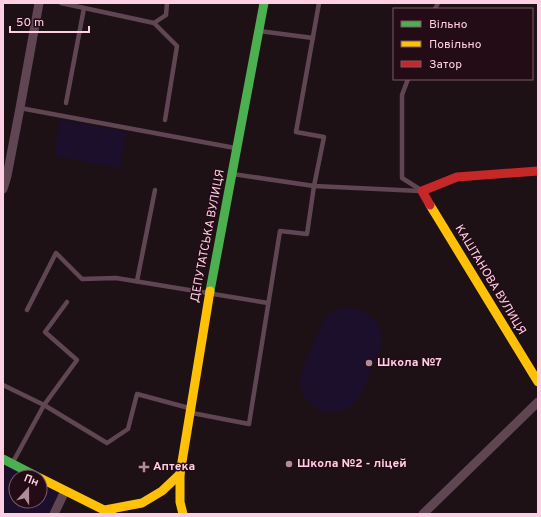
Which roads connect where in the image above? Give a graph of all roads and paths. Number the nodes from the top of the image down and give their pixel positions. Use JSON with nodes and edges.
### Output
{"nodes":[{"id":1,"x":39,"y":3,"type":"edge"},
{"id":2,"x":61,"y":3,"type":"edge"},
{"id":3,"x":167,"y":3,"type":"edge"},
{"id":4,"x":264,"y":3,"type":"edge"},
{"id":5,"x":319,"y":3,"type":"edge"},
{"id":6,"x":84,"y":8,"type":"junction"},
{"id":7,"x":154,"y":24,"type":"junction"},
{"id":8,"x":258,"y":31,"type":"junction"},
{"id":9,"x":313,"y":38,"type":"junction"},
{"id":10,"x":408,"y":80,"type":"edge"},
{"id":11,"x":66,"y":103,"type":"dead end"},
{"id":12,"x":20,"y":108,"type":"junction"},
{"id":13,"x":165,"y":120,"type":"dead end"},
{"id":14,"x":236,"y":148,"type":"junction"},
{"id":15,"x":538,"y":171,"type":"edge"},
{"id":16,"x":232,"y":174,"type":"junction"},
{"id":17,"x":314,"y":186,"type":"junction"},
{"id":18,"x":3,"y":189,"type":"edge"},
{"id":19,"x":155,"y":190,"type":"dead end"},
{"id":20,"x":422,"y":191,"type":"junction"},
{"id":21,"x":137,"y":281,"type":"junction"},
{"id":22,"x":209,"y":293,"type":"junction"},
{"id":23,"x":67,"y":302,"type":"dead end"},
{"id":24,"x":268,"y":303,"type":"junction"},
{"id":25,"x":27,"y":310,"type":"dead end"},
{"id":26,"x":538,"y":382,"type":"edge"},
{"id":27,"x":3,"y":385,"type":"edge"},
{"id":28,"x":538,"y":402,"type":"edge"},
{"id":29,"x":44,"y":406,"type":"junction"},
{"id":30,"x":190,"y":411,"type":"junction"},
{"id":31,"x":3,"y":459,"type":"edge"},
{"id":32,"x":12,"y":464,"type":"junction"},
{"id":33,"x":22,"y":469,"type":"edge"},
{"id":34,"x":180,"y":474,"type":"junction"},
{"id":35,"x":48,"y":482,"type":"edge"},
{"id":36,"x":65,"y":490,"type":"junction"},
{"id":37,"x":108,"y":512,"type":"edge"},
{"id":38,"x":54,"y":514,"type":"edge"},
{"id":39,"x":183,"y":514,"type":"edge"},
{"id":40,"x":423,"y":514,"type":"edge"}],
"edges":[{"from":1,"to":12,"type":"street"},
{"from":2,"to":6,"type":"lane"},
{"from":3,"to":7,"type":"lane"},
{"from":4,"to":8,"type":"street","name":"ДЕПУТАТСЬКА ВУЛИЦЯ"},
{"from":5,"to":9,"type":"lane"},
{"from":6,"to":7,"type":"lane"},
{"from":6,"to":11,"type":"lane"},
{"from":7,"to":13,"type":"lane"},
{"from":8,"to":9,"type":"lane"},
{"from":8,"to":14,"type":"street","name":"ДЕПУТАТСЬКА ВУЛИЦЯ"},
{"from":9,"to":17,"type":"lane"},
{"from":10,"to":20,"type":"lane"},
{"from":12,"to":14,"type":"lane"},
{"from":12,"to":18,"type":"street"},
{"from":14,"to":16,"type":"street","name":"ДЕПУТАТСЬКА ВУЛИЦЯ"},
{"from":15,"to":20,"type":"street"},
{"from":16,"to":17,"type":"lane"},
{"from":16,"to":22,"type":"street","name":"ДЕПУТАТСЬКА ВУЛИЦЯ"},
{"from":17,"to":20,"type":"lane"},
{"from":17,"to":24,"type":"lane"},
{"from":19,"to":21,"type":"lane"},
{"from":20,"to":26,"type":"street","name":"КАШТАНОВА ВУЛИЦЯ"},
{"from":21,"to":22,"type":"lane"},
{"from":21,"to":25,"type":"lane"},
{"from":22,"to":24,"type":"lane"},
{"from":22,"to":30,"type":"street","name":"ДЕПУТАТСЬКА ВУЛИЦЯ"},
{"from":23,"to":29,"type":"lane"},
{"from":24,"to":30,"type":"lane"},
{"from":27,"to":29,"type":"lane"},
{"from":28,"to":40,"type":"street"},
{"from":29,"to":30,"type":"lane"},
{"from":29,"to":32,"type":"lane"},
{"from":30,"to":34,"type":"street","name":"ДЕПУТАТСЬКА ВУЛИЦЯ"},
{"from":31,"to":32,"type":"street"},
{"from":32,"to":33,"type":"street"},
{"from":34,"to":37,"type":"street"},
{"from":34,"to":39,"type":"street","name":"ДЕПУТАТСЬКА ВУЛИЦЯ"},
{"from":35,"to":36,"type":"street"},
{"from":36,"to":37,"type":"street"},
{"from":36,"to":38,"type":"street"}]}
